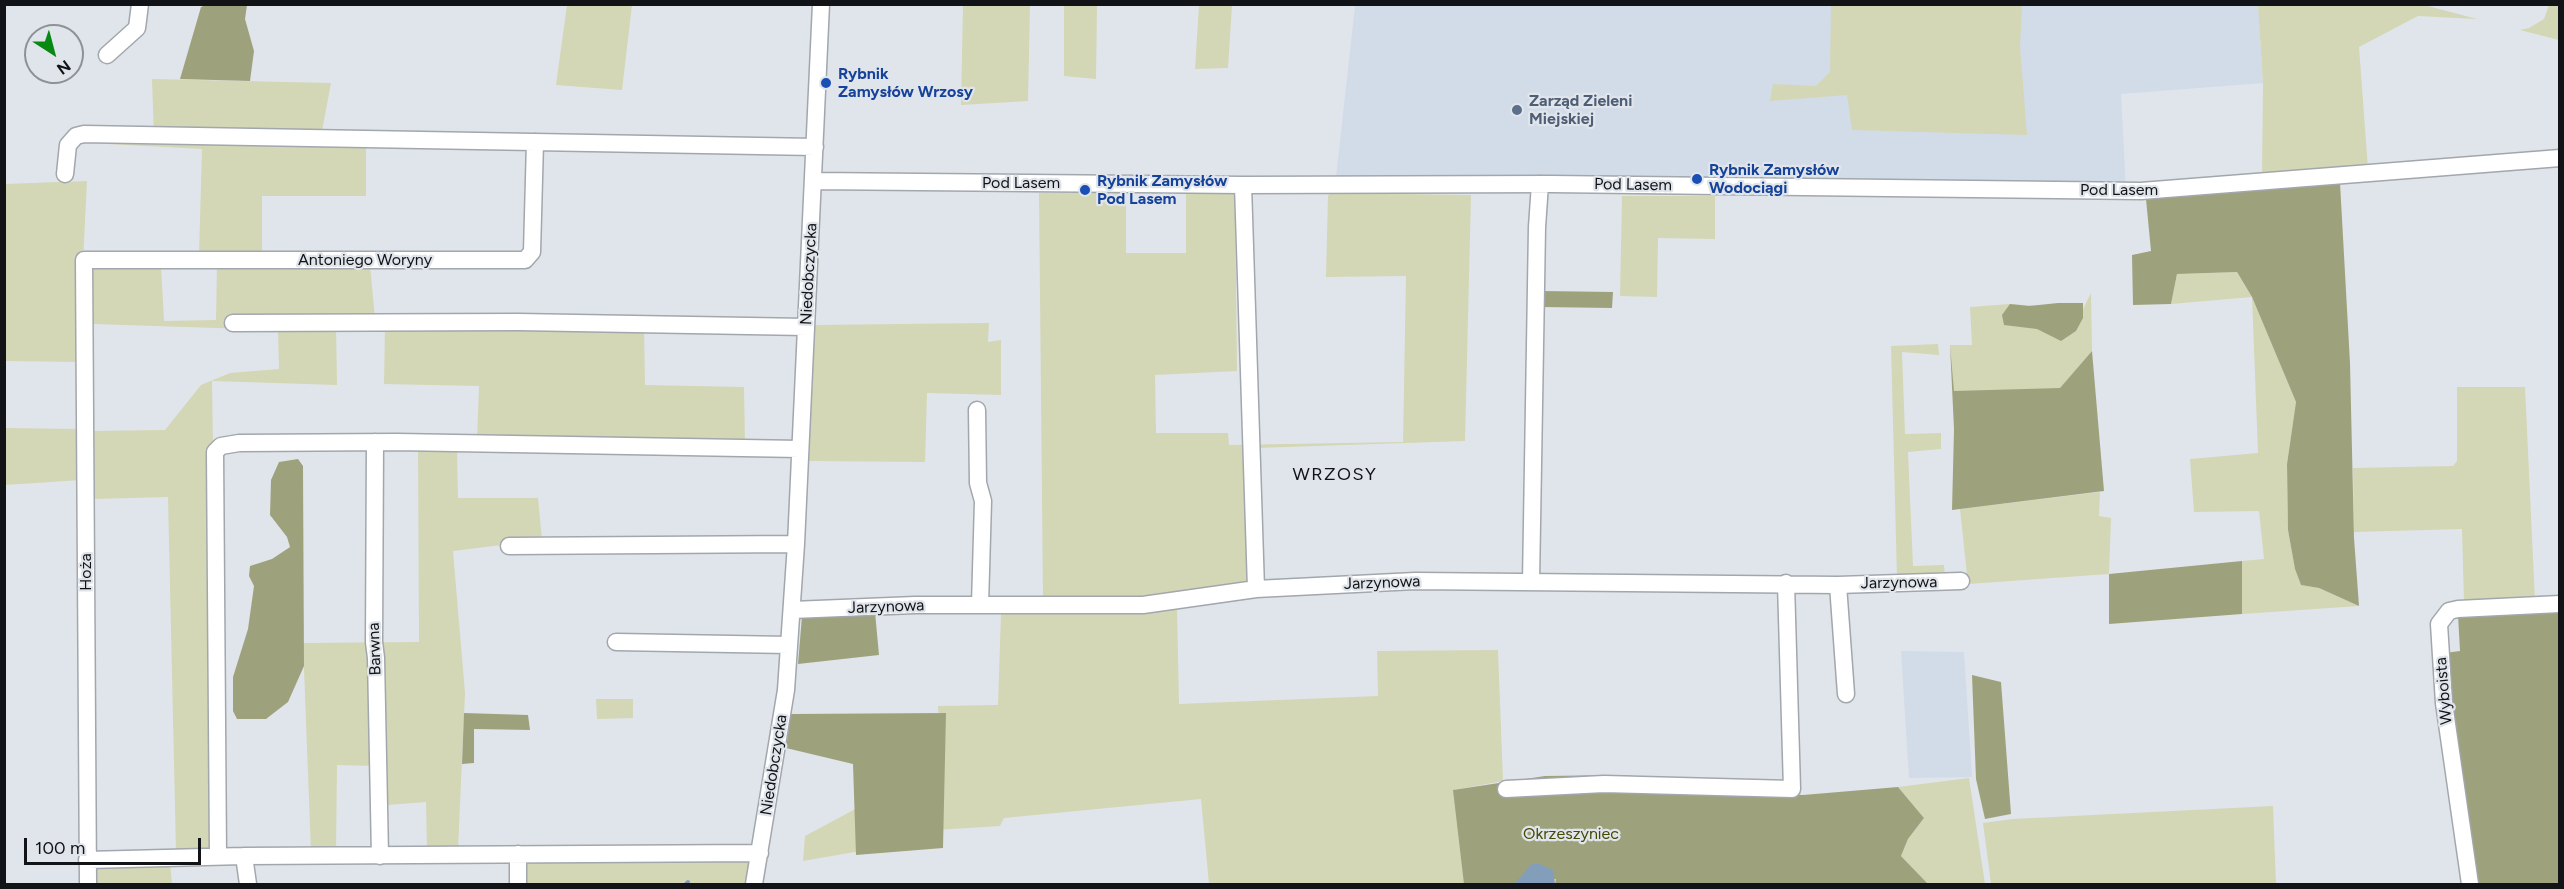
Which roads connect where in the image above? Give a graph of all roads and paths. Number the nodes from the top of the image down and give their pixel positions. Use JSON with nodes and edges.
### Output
{"nodes":[{"id":1,"x":140,"y":4,"type":"edge"},
{"id":2,"x":821,"y":4,"type":"edge"},
{"id":3,"x":106,"y":55,"type":"dead end"},
{"id":4,"x":535,"y":142,"type":"junction"},
{"id":5,"x":815,"y":147,"type":"junction"},
{"id":6,"x":2559,"y":158,"type":"edge"},
{"id":7,"x":65,"y":174,"type":"dead end"},
{"id":8,"x":813,"y":182,"type":"junction"},
{"id":9,"x":1540,"y":184,"type":"junction"},
{"id":10,"x":1243,"y":185,"type":"junction"},
{"id":11,"x":84,"y":260,"type":"joint"},
{"id":12,"x":233,"y":323,"type":"dead end"},
{"id":13,"x":806,"y":327,"type":"junction"},
{"id":14,"x":977,"y":410,"type":"dead end"},
{"id":15,"x":375,"y":442,"type":"junction"},
{"id":16,"x":800,"y":449,"type":"junction"},
{"id":17,"x":796,"y":544,"type":"junction"},
{"id":18,"x":509,"y":546,"type":"dead end"},
{"id":19,"x":1961,"y":581,"type":"dead end"},
{"id":20,"x":1531,"y":582,"type":"junction"},
{"id":21,"x":1786,"y":583,"type":"junction"},
{"id":22,"x":1838,"y":585,"type":"junction"},
{"id":23,"x":1256,"y":589,"type":"junction"},
{"id":24,"x":2559,"y":604,"type":"edge"},
{"id":25,"x":980,"y":605,"type":"junction"},
{"id":26,"x":792,"y":610,"type":"junction"},
{"id":27,"x":616,"y":642,"type":"dead end"},
{"id":28,"x":789,"y":645,"type":"junction"},
{"id":29,"x":1846,"y":694,"type":"dead end"},
{"id":30,"x":1506,"y":789,"type":"dead end"},
{"id":31,"x":760,"y":853,"type":"junction"},
{"id":32,"x":518,"y":854,"type":"junction"},
{"id":33,"x":218,"y":856,"type":"junction"},
{"id":34,"x":244,"y":856,"type":"junction"},
{"id":35,"x":380,"y":856,"type":"junction"},
{"id":36,"x":87,"y":860,"type":"junction"},
{"id":37,"x":88,"y":885,"type":"edge"},
{"id":38,"x":248,"y":885,"type":"edge"},
{"id":39,"x":518,"y":885,"type":"edge"},
{"id":40,"x":754,"y":885,"type":"edge"},
{"id":41,"x":2470,"y":885,"type":"edge"}],
"edges":[{"from":1,"to":3,"type":"street"},
{"from":2,"to":5,"type":"street","name":"Niedobczycka"},
{"from":4,"to":5,"type":"street"},
{"from":4,"to":7,"type":"street"},
{"from":4,"to":11,"type":"street","name":"Antoniego Woryny"},
{"from":5,"to":8,"type":"street","name":"Niedobczycka"},
{"from":6,"to":9,"type":"street","name":"Pod Lasem"},
{"from":8,"to":10,"type":"street","name":"Pod Lasem"},
{"from":8,"to":13,"type":"street","name":"Niedobczycka"},
{"from":9,"to":10,"type":"street","name":"Pod Lasem"},
{"from":9,"to":20,"type":"street"},
{"from":10,"to":23,"type":"street"},
{"from":11,"to":36,"type":"street","name":"Hoża"},
{"from":12,"to":13,"type":"street"},
{"from":13,"to":16,"type":"street","name":"Niedobczycka"},
{"from":14,"to":25,"type":"street"},
{"from":15,"to":16,"type":"street"},
{"from":15,"to":33,"type":"street"},
{"from":15,"to":35,"type":"street","name":"Barwna"},
{"from":16,"to":17,"type":"street","name":"Niedobczycka"},
{"from":17,"to":18,"type":"street"},
{"from":17,"to":26,"type":"street","name":"Niedobczycka"},
{"from":19,"to":22,"type":"street","name":"Jarzynowa"},
{"from":20,"to":21,"type":"street","name":"Jarzynowa"},
{"from":20,"to":23,"type":"street","name":"Jarzynowa"},
{"from":21,"to":22,"type":"street","name":"Jarzynowa"},
{"from":21,"to":30,"type":"street"},
{"from":22,"to":29,"type":"street","name":"Jarzynowa"},
{"from":23,"to":25,"type":"street","name":"Jarzynowa"},
{"from":24,"to":41,"type":"street","name":"Wyboista"},
{"from":25,"to":26,"type":"street","name":"Jarzynowa"},
{"from":26,"to":28,"type":"street","name":"Niedobczycka"},
{"from":27,"to":28,"type":"street"},
{"from":28,"to":31,"type":"street","name":"Niedobczycka"},
{"from":31,"to":32,"type":"street"},
{"from":31,"to":40,"type":"street","name":"Niedobczycka"},
{"from":32,"to":35,"type":"street"},
{"from":32,"to":39,"type":"street"},
{"from":33,"to":34,"type":"street"},
{"from":33,"to":36,"type":"street"},
{"from":34,"to":35,"type":"street"},
{"from":34,"to":38,"type":"street"},
{"from":36,"to":37,"type":"street","name":"Hoża"}]}
